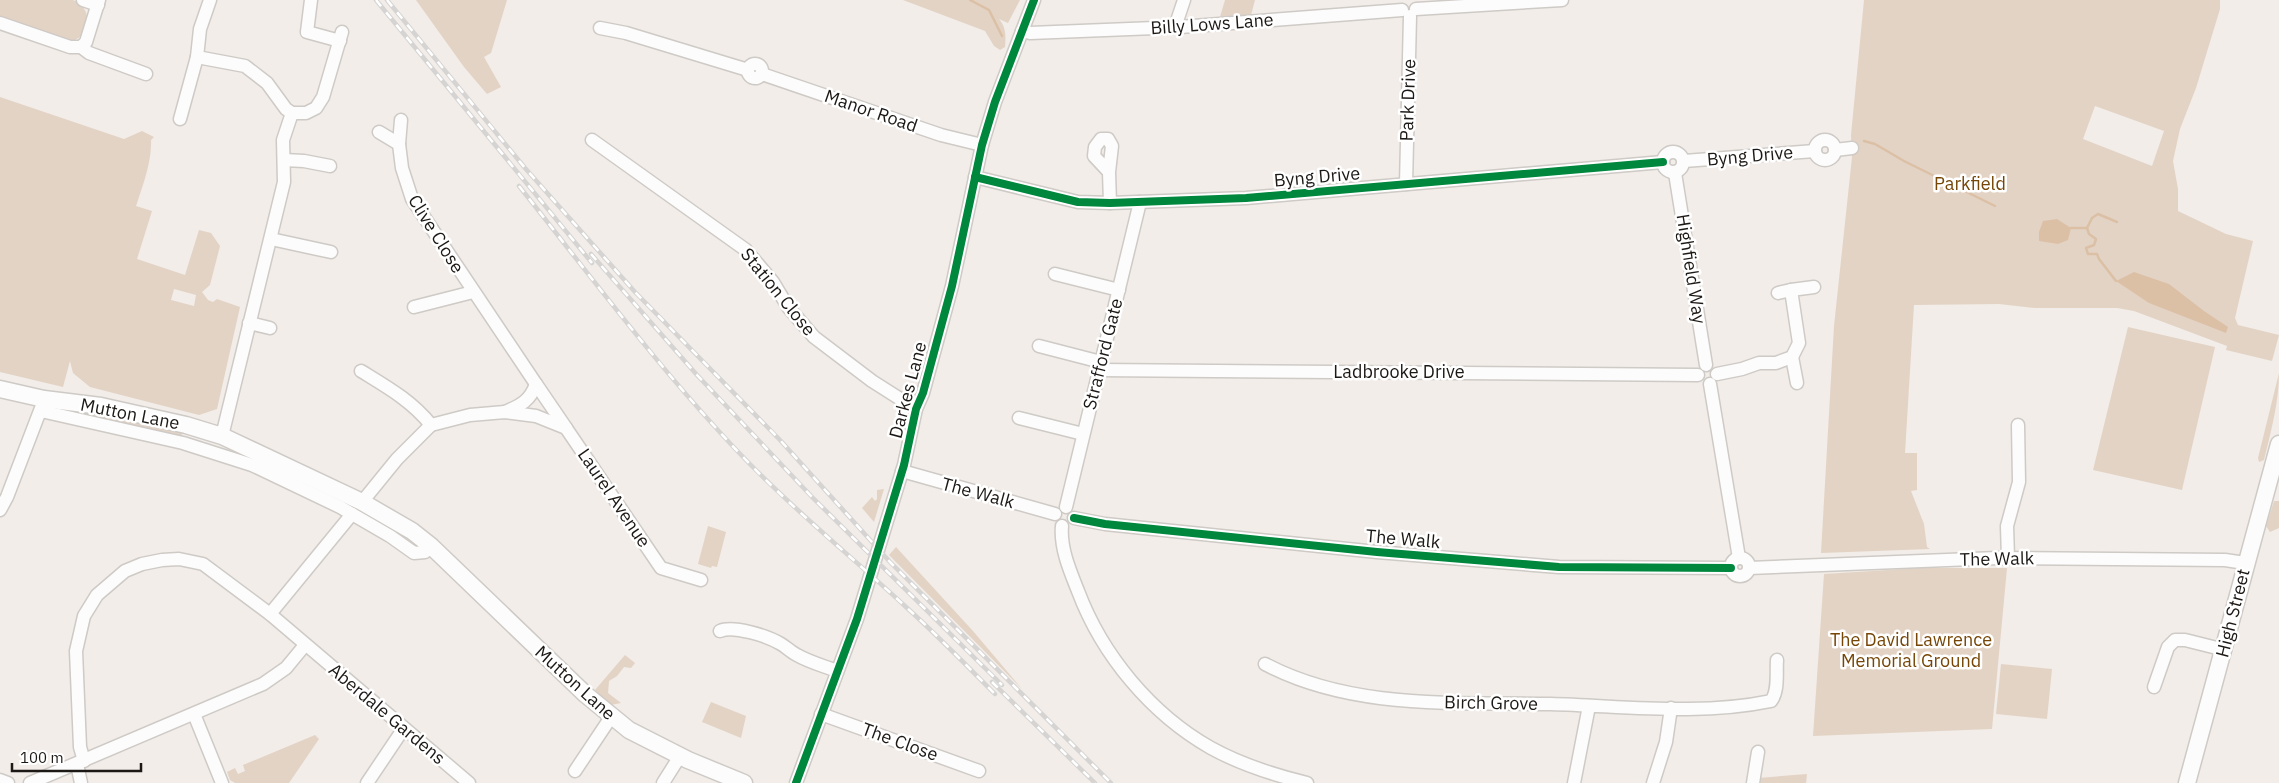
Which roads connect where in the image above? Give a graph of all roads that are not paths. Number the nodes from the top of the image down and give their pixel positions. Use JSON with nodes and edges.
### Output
{"nodes":[{"id":1,"x":83,"y":0,"type":"edge"},
{"id":2,"x":210,"y":0,"type":"edge"},
{"id":3,"x":311,"y":0,"type":"edge"},
{"id":4,"x":1034,"y":0,"type":"edge"},
{"id":5,"x":1184,"y":0,"type":"edge"},
{"id":6,"x":1562,"y":0,"type":"edge"},
{"id":7,"x":98,"y":2,"type":"edge"},
{"id":8,"x":1409,"y":12,"type":"junction"},
{"id":9,"x":0,"y":23,"type":"edge"},
{"id":10,"x":1175,"y":27,"type":"junction"},
{"id":11,"x":600,"y":28,"type":"dead end"},
{"id":12,"x":1022,"y":31,"type":"junction"},
{"id":13,"x":81,"y":47,"type":"junction"},
{"id":14,"x":197,"y":57,"type":"junction"},
{"id":15,"x":146,"y":74,"type":"dead end"},
{"id":16,"x":292,"y":114,"type":"junction"},
{"id":17,"x":180,"y":119,"type":"dead end"},
{"id":18,"x":401,"y":120,"type":"dead end"},
{"id":19,"x":379,"y":132,"type":"dead end"},
{"id":20,"x":592,"y":140,"type":"dead end"},
{"id":21,"x":400,"y":144,"type":"junction"},
{"id":22,"x":982,"y":145,"type":"junction"},
{"id":23,"x":1852,"y":148,"type":"dead end"},
{"id":24,"x":284,"y":160,"type":"junction"},
{"id":25,"x":1684,"y":161,"type":"junction"},
{"id":26,"x":1663,"y":162,"type":"junction"},
{"id":27,"x":330,"y":166,"type":"dead end"},
{"id":28,"x":1108,"y":172,"type":"dead end"},
{"id":29,"x":1675,"y":173,"type":"junction"},
{"id":30,"x":975,"y":177,"type":"junction"},
{"id":31,"x":1406,"y":184,"type":"junction"},
{"id":32,"x":1140,"y":202,"type":"junction"},
{"id":33,"x":1110,"y":203,"type":"junction"},
{"id":34,"x":271,"y":239,"type":"junction"},
{"id":35,"x":331,"y":252,"type":"dead end"},
{"id":36,"x":1055,"y":274,"type":"dead end"},
{"id":37,"x":1814,"y":286,"type":"dead end"},
{"id":38,"x":1119,"y":290,"type":"junction"},
{"id":39,"x":1791,"y":290,"type":"junction"},
{"id":40,"x":473,"y":292,"type":"junction"},
{"id":41,"x":1778,"y":293,"type":"dead end"},
{"id":42,"x":414,"y":307,"type":"dead end"},
{"id":43,"x":249,"y":323,"type":"junction"},
{"id":44,"x":270,"y":328,"type":"dead end"},
{"id":45,"x":1039,"y":346,"type":"dead end"},
{"id":46,"x":1792,"y":357,"type":"junction"},
{"id":47,"x":1100,"y":366,"type":"junction"},
{"id":48,"x":1702,"y":370,"type":"junction"},
{"id":49,"x":361,"y":371,"type":"dead end"},
{"id":50,"x":1713,"y":379,"type":"junction"},
{"id":51,"x":1797,"y":383,"type":"dead end"},
{"id":52,"x":536,"y":384,"type":"junction"},
{"id":53,"x":0,"y":390,"type":"edge"},
{"id":54,"x":42,"y":405,"type":"junction"},
{"id":55,"x":916,"y":409,"type":"junction"},
{"id":56,"x":505,"y":412,"type":"junction"},
{"id":57,"x":1019,"y":418,"type":"dead end"},
{"id":58,"x":431,"y":425,"type":"junction"},
{"id":59,"x":2018,"y":425,"type":"dead end"},
{"id":60,"x":566,"y":428,"type":"junction"},
{"id":61,"x":1084,"y":434,"type":"junction"},
{"id":62,"x":222,"y":436,"type":"junction"},
{"id":63,"x":2279,"y":444,"type":"edge"},
{"id":64,"x":255,"y":458,"type":"junction"},
{"id":65,"x":2277,"y":463,"type":"edge"},
{"id":66,"x":902,"y":471,"type":"junction"},
{"id":67,"x":357,"y":508,"type":"junction"},
{"id":68,"x":0,"y":510,"type":"edge"},
{"id":69,"x":1061,"y":510,"type":"junction"},
{"id":70,"x":1074,"y":518,"type":"junction"},
{"id":71,"x":1062,"y":526,"type":"junction"},
{"id":72,"x":2008,"y":558,"type":"junction"},
{"id":73,"x":1735,"y":563,"type":"junction"},
{"id":74,"x":2245,"y":563,"type":"junction"},
{"id":75,"x":701,"y":580,"type":"dead end"},
{"id":76,"x":270,"y":614,"type":"junction"},
{"id":77,"x":720,"y":631,"type":"dead end"},
{"id":78,"x":305,"y":645,"type":"junction"},
{"id":79,"x":2225,"y":650,"type":"junction"},
{"id":80,"x":1777,"y":660,"type":"dead end"},
{"id":81,"x":1264,"y":664,"type":"dead end"},
{"id":82,"x":838,"y":671,"type":"junction"},
{"id":83,"x":2154,"y":687,"type":"dead end"},
{"id":84,"x":1589,"y":706,"type":"junction"},
{"id":85,"x":1671,"y":708,"type":"junction"},
{"id":86,"x":194,"y":714,"type":"junction"},
{"id":87,"x":821,"y":714,"type":"junction"},
{"id":88,"x":611,"y":717,"type":"junction"},
{"id":89,"x":404,"y":728,"type":"junction"},
{"id":90,"x":1758,"y":752,"type":"dead end"},
{"id":91,"x":680,"y":756,"type":"junction"},
{"id":92,"x":81,"y":762,"type":"junction"},
{"id":93,"x":575,"y":771,"type":"dead end"},
{"id":94,"x":979,"y":771,"type":"dead end"},
{"id":95,"x":0,"y":780,"type":"edge"},
{"id":96,"x":8,"y":783,"type":"edge"},
{"id":97,"x":30,"y":783,"type":"edge"},
{"id":98,"x":82,"y":783,"type":"edge"},
{"id":99,"x":222,"y":783,"type":"edge"},
{"id":100,"x":367,"y":783,"type":"edge"},
{"id":101,"x":470,"y":783,"type":"edge"},
{"id":102,"x":663,"y":783,"type":"edge"},
{"id":103,"x":744,"y":783,"type":"edge"},
{"id":104,"x":796,"y":783,"type":"edge"},
{"id":105,"x":1306,"y":783,"type":"edge"},
{"id":106,"x":1574,"y":783,"type":"edge"},
{"id":107,"x":1653,"y":783,"type":"edge"},
{"id":108,"x":1752,"y":783,"type":"edge"},
{"id":109,"x":2187,"y":783,"type":"edge"}],
"edges":[{"from":1,"to":7,"type":"street"},
{"from":2,"to":14,"type":"street"},
{"from":3,"to":16,"type":"street"},
{"from":4,"to":12,"type":"street","name":"Darkes Lane"},
{"from":5,"to":10,"type":"street"},
{"from":6,"to":8,"type":"street","name":"Billy Lows Lane"},
{"from":7,"to":13,"type":"street"},
{"from":8,"to":10,"type":"street","name":"Billy Lows Lane"},
{"from":8,"to":31,"type":"street","name":"Park Drive"},
{"from":9,"to":13,"type":"street"},
{"from":10,"to":12,"type":"street","name":"Billy Lows Lane"},
{"from":11,"to":22,"type":"street","name":"Manor Road"},
{"from":12,"to":22,"type":"street","name":"Darkes Lane"},
{"from":13,"to":15,"type":"street"},
{"from":14,"to":16,"type":"street"},
{"from":14,"to":17,"type":"street"},
{"from":16,"to":24,"type":"street"},
{"from":18,"to":21,"type":"street","name":"Clive Close"},
{"from":19,"to":21,"type":"street"},
{"from":20,"to":55,"type":"street","name":"Station Close"},
{"from":21,"to":40,"type":"street","name":"Clive Close"},
{"from":22,"to":30,"type":"street","name":"Darkes Lane"},
{"from":23,"to":25,"type":"street","name":"Byng Drive"},
{"from":24,"to":27,"type":"street"},
{"from":24,"to":34,"type":"street"},
{"from":25,"to":26,"type":"street"},
{"from":25,"to":29,"type":"street"},
{"from":26,"to":29,"type":"street"},
{"from":26,"to":31,"type":"street","name":"Byng Drive"},
{"from":28,"to":33,"type":"street"},
{"from":29,"to":48,"type":"street","name":"Highfield Way"},
{"from":30,"to":33,"type":"street","name":"Byng Drive"},
{"from":30,"to":55,"type":"street","name":"Darkes Lane"},
{"from":31,"to":32,"type":"street","name":"Byng Drive"},
{"from":32,"to":33,"type":"street","name":"Byng Drive"},
{"from":32,"to":38,"type":"street","name":"Strafford Gate"},
{"from":34,"to":35,"type":"street"},
{"from":34,"to":43,"type":"street"},
{"from":36,"to":38,"type":"street"},
{"from":37,"to":39,"type":"street"},
{"from":38,"to":47,"type":"street","name":"Strafford Gate"},
{"from":39,"to":41,"type":"street"},
{"from":39,"to":46,"type":"street"},
{"from":40,"to":42,"type":"street","name":"Clive Close"},
{"from":40,"to":52,"type":"street","name":"Clive Close"},
{"from":43,"to":44,"type":"street"},
{"from":43,"to":62,"type":"street"},
{"from":45,"to":47,"type":"street","name":"Ladbrooke Drive"},
{"from":46,"to":50,"type":"street"},
{"from":46,"to":51,"type":"street"},
{"from":47,"to":48,"type":"street","name":"Ladbrooke Drive"},
{"from":47,"to":61,"type":"street","name":"Strafford Gate"},
{"from":48,"to":50,"type":"street"},
{"from":49,"to":58,"type":"street"},
{"from":50,"to":73,"type":"street"},
{"from":52,"to":56,"type":"street"},
{"from":52,"to":60,"type":"street","name":"Laurel Avenue"},
{"from":53,"to":54,"type":"main road","name":"Mutton Lane"},
{"from":54,"to":62,"type":"main road","name":"Mutton Lane"},
{"from":54,"to":64,"type":"street","name":"Mutton Lane"},
{"from":54,"to":68,"type":"street"},
{"from":55,"to":66,"type":"street","name":"Darkes Lane"},
{"from":56,"to":58,"type":"street"},
{"from":56,"to":60,"type":"street"},
{"from":57,"to":61,"type":"street"},
{"from":58,"to":67,"type":"street"},
{"from":59,"to":72,"type":"street"},
{"from":60,"to":75,"type":"street","name":"Laurel Avenue"},
{"from":61,"to":69,"type":"street","name":"Strafford Gate"},
{"from":62,"to":64,"type":"main road","name":"Mutton Lane"},
{"from":63,"to":65,"type":"main road","name":"High Street"},
{"from":64,"to":67,"type":"main road","name":"Mutton Lane"},
{"from":65,"to":74,"type":"main road","name":"High Street"},
{"from":66,"to":69,"type":"street","name":"The Walk"},
{"from":66,"to":82,"type":"street","name":"Darkes Lane"},
{"from":67,"to":76,"type":"street"},
{"from":67,"to":88,"type":"main road","name":"Mutton Lane"},
{"from":69,"to":70,"type":"street"},
{"from":69,"to":71,"type":"street"},
{"from":70,"to":71,"type":"street"},
{"from":70,"to":73,"type":"street","name":"The Walk"},
{"from":71,"to":105,"type":"street"},
{"from":72,"to":73,"type":"street","name":"The Walk"},
{"from":72,"to":74,"type":"street","name":"The Walk"},
{"from":74,"to":79,"type":"main road","name":"High Street"},
{"from":76,"to":78,"type":"street","name":"Aberdale Gardens"},
{"from":76,"to":92,"type":"street","name":"Aberdale Gardens"},
{"from":77,"to":82,"type":"street"},
{"from":78,"to":86,"type":"street"},
{"from":78,"to":89,"type":"street","name":"Aberdale Gardens"},
{"from":79,"to":83,"type":"street"},
{"from":79,"to":109,"type":"main road","name":"High Street"},
{"from":80,"to":85,"type":"street","name":"Birch Grove"},
{"from":81,"to":84,"type":"street","name":"Birch Grove"},
{"from":82,"to":87,"type":"street","name":"Darkes Lane"},
{"from":84,"to":85,"type":"street","name":"Birch Grove"},
{"from":84,"to":106,"type":"street"},
{"from":85,"to":107,"type":"street"},
{"from":86,"to":92,"type":"street"},
{"from":86,"to":99,"type":"street"},
{"from":87,"to":94,"type":"street","name":"The Close"},
{"from":87,"to":104,"type":"street","name":"Darkes Lane"},
{"from":88,"to":91,"type":"main road","name":"Mutton Lane"},
{"from":88,"to":93,"type":"street"},
{"from":89,"to":100,"type":"street"},
{"from":89,"to":101,"type":"street","name":"Aberdale Gardens"},
{"from":90,"to":108,"type":"street"},
{"from":91,"to":102,"type":"street"},
{"from":91,"to":103,"type":"main road","name":"Mutton Lane"},
{"from":92,"to":97,"type":"street"},
{"from":92,"to":98,"type":"street","name":"Aberdale Gardens"},
{"from":95,"to":96,"type":"street"}]}
